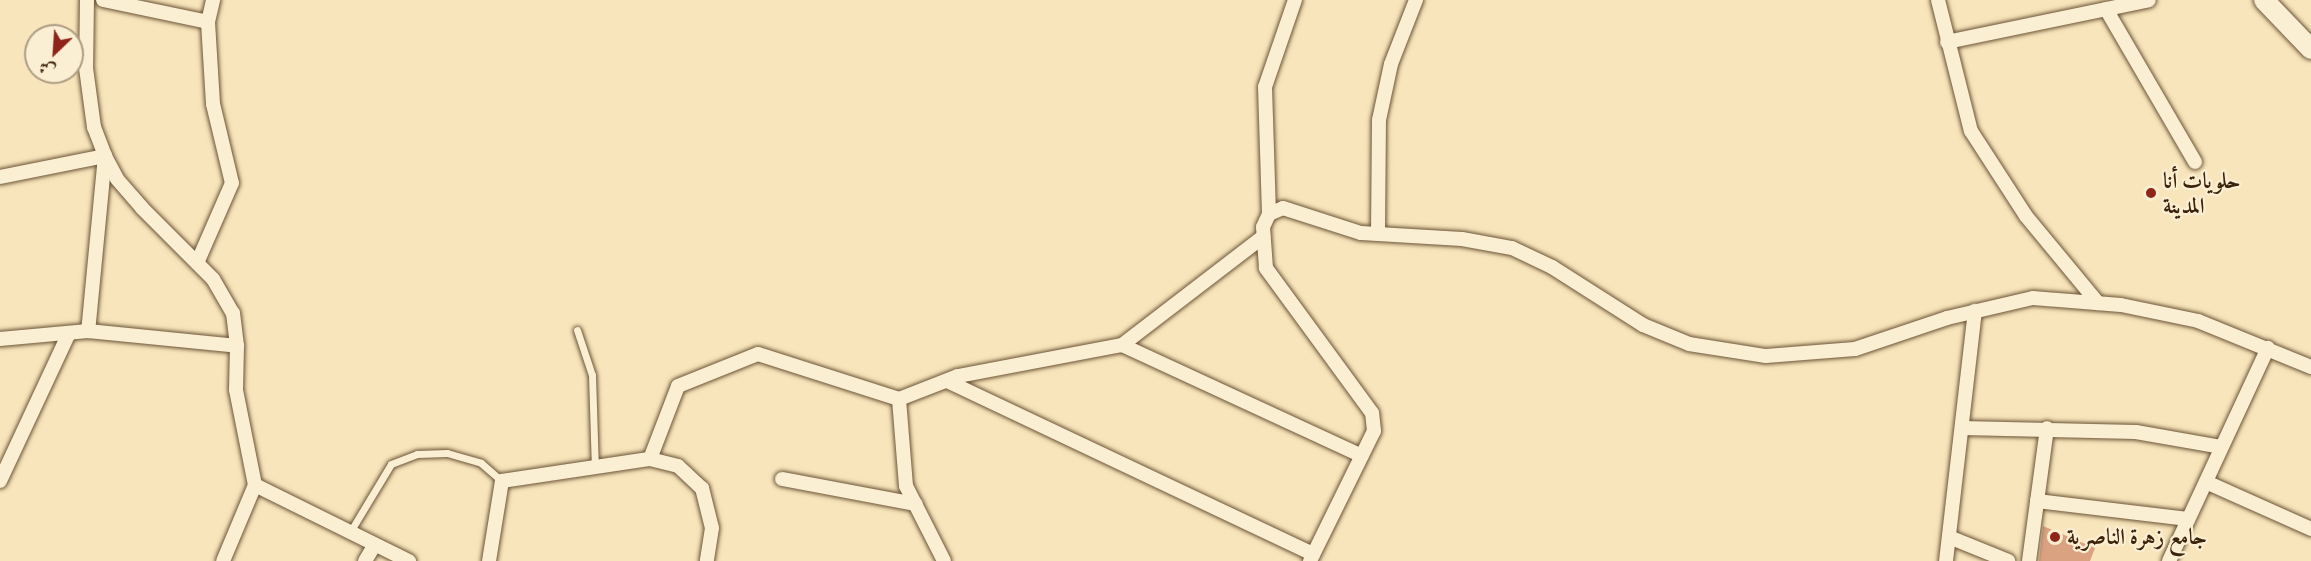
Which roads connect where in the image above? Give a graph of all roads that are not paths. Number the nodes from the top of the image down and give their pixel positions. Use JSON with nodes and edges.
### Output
{"nodes":[{"id":1,"x":87,"y":0,"type":"edge"},
{"id":2,"x":103,"y":0,"type":"edge"},
{"id":3,"x":213,"y":0,"type":"edge"},
{"id":4,"x":1295,"y":0,"type":"edge"},
{"id":5,"x":1416,"y":0,"type":"edge"},
{"id":6,"x":1938,"y":0,"type":"edge"},
{"id":7,"x":2149,"y":0,"type":"edge"},
{"id":8,"x":2264,"y":0,"type":"edge"},
{"id":9,"x":2106,"y":9,"type":"junction"},
{"id":10,"x":208,"y":22,"type":"junction"},
{"id":11,"x":1947,"y":42,"type":"junction"},
{"id":12,"x":2311,"y":49,"type":"edge"},
{"id":13,"x":105,"y":156,"type":"junction"},
{"id":14,"x":2194,"y":162,"type":"dead end"},
{"id":15,"x":0,"y":177,"type":"edge"},
{"id":16,"x":1269,"y":214,"type":"junction"},
{"id":17,"x":1378,"y":233,"type":"junction"},
{"id":18,"x":1263,"y":237,"type":"junction"},
{"id":19,"x":197,"y":263,"type":"junction"},
{"id":20,"x":2098,"y":303,"type":"junction"},
{"id":21,"x":1975,"y":311,"type":"junction"},
{"id":22,"x":577,"y":330,"type":"dead end"},
{"id":23,"x":88,"y":331,"type":"junction"},
{"id":24,"x":69,"y":333,"type":"junction"},
{"id":25,"x":0,"y":339,"type":"edge"},
{"id":26,"x":1122,"y":345,"type":"junction"},
{"id":27,"x":237,"y":346,"type":"junction"},
{"id":28,"x":2268,"y":348,"type":"junction"},
{"id":29,"x":2311,"y":367,"type":"edge"},
{"id":30,"x":947,"y":381,"type":"junction"},
{"id":31,"x":899,"y":399,"type":"junction"},
{"id":32,"x":1962,"y":428,"type":"junction"},
{"id":33,"x":2047,"y":428,"type":"junction"},
{"id":34,"x":2222,"y":447,"type":"junction"},
{"id":35,"x":1362,"y":456,"type":"junction"},
{"id":36,"x":650,"y":459,"type":"junction"},
{"id":37,"x":595,"y":470,"type":"junction"},
{"id":38,"x":782,"y":479,"type":"dead end"},
{"id":39,"x":0,"y":480,"type":"edge"},
{"id":40,"x":502,"y":481,"type":"junction"},
{"id":41,"x":2206,"y":482,"type":"junction"},
{"id":42,"x":255,"y":485,"type":"junction"},
{"id":43,"x":2037,"y":501,"type":"junction"},
{"id":44,"x":916,"y":504,"type":"junction"},
{"id":45,"x":2188,"y":519,"type":"junction"},
{"id":46,"x":2311,"y":529,"type":"edge"},
{"id":47,"x":349,"y":533,"type":"junction"},
{"id":48,"x":1949,"y":537,"type":"junction"},
{"id":49,"x":374,"y":546,"type":"junction"},
{"id":50,"x":1312,"y":558,"type":"edge"},
{"id":51,"x":223,"y":561,"type":"edge"},
{"id":52,"x":365,"y":561,"type":"edge"},
{"id":53,"x":410,"y":561,"type":"edge"},
{"id":54,"x":489,"y":561,"type":"edge"},
{"id":55,"x":707,"y":561,"type":"edge"},
{"id":56,"x":944,"y":561,"type":"edge"},
{"id":57,"x":1946,"y":561,"type":"edge"},
{"id":58,"x":2008,"y":561,"type":"edge"},
{"id":59,"x":2029,"y":561,"type":"edge"},
{"id":60,"x":2169,"y":561,"type":"edge"}],
"edges":[{"from":1,"to":13,"type":"street"},
{"from":2,"to":10,"type":"street"},
{"from":3,"to":10,"type":"street"},
{"from":4,"to":16,"type":"street"},
{"from":5,"to":17,"type":"street"},
{"from":6,"to":11,"type":"street"},
{"from":7,"to":9,"type":"street"},
{"from":8,"to":12,"type":"main road"},
{"from":9,"to":11,"type":"street"},
{"from":9,"to":14,"type":"street"},
{"from":10,"to":19,"type":"street"},
{"from":11,"to":20,"type":"street"},
{"from":13,"to":15,"type":"street"},
{"from":13,"to":19,"type":"street"},
{"from":13,"to":23,"type":"street"},
{"from":16,"to":17,"type":"street"},
{"from":16,"to":18,"type":"street"},
{"from":17,"to":21,"type":"street"},
{"from":18,"to":26,"type":"street"},
{"from":18,"to":35,"type":"street"},
{"from":19,"to":27,"type":"street"},
{"from":20,"to":21,"type":"street"},
{"from":20,"to":28,"type":"street"},
{"from":21,"to":32,"type":"street"},
{"from":22,"to":37,"type":"lane"},
{"from":23,"to":24,"type":"street"},
{"from":23,"to":27,"type":"street"},
{"from":24,"to":25,"type":"street"},
{"from":24,"to":39,"type":"street"},
{"from":26,"to":30,"type":"street"},
{"from":26,"to":35,"type":"street"},
{"from":27,"to":42,"type":"street"},
{"from":28,"to":29,"type":"street"},
{"from":28,"to":34,"type":"street"},
{"from":30,"to":31,"type":"street"},
{"from":30,"to":50,"type":"street"},
{"from":31,"to":36,"type":"street"},
{"from":31,"to":44,"type":"street"},
{"from":32,"to":33,"type":"street"},
{"from":32,"to":48,"type":"street"},
{"from":33,"to":34,"type":"street"},
{"from":33,"to":43,"type":"street"},
{"from":34,"to":41,"type":"street"},
{"from":35,"to":50,"type":"street"},
{"from":36,"to":37,"type":"street"},
{"from":36,"to":55,"type":"street"},
{"from":37,"to":40,"type":"street"},
{"from":38,"to":44,"type":"street"},
{"from":40,"to":47,"type":"lane"},
{"from":40,"to":54,"type":"street"},
{"from":41,"to":45,"type":"street"},
{"from":41,"to":46,"type":"street"},
{"from":42,"to":47,"type":"street"},
{"from":42,"to":51,"type":"street"},
{"from":43,"to":45,"type":"street"},
{"from":43,"to":59,"type":"street"},
{"from":44,"to":56,"type":"street"},
{"from":45,"to":60,"type":"street"},
{"from":47,"to":49,"type":"street"},
{"from":48,"to":57,"type":"street"},
{"from":48,"to":58,"type":"street"},
{"from":49,"to":52,"type":"street"},
{"from":49,"to":53,"type":"street"}]}
